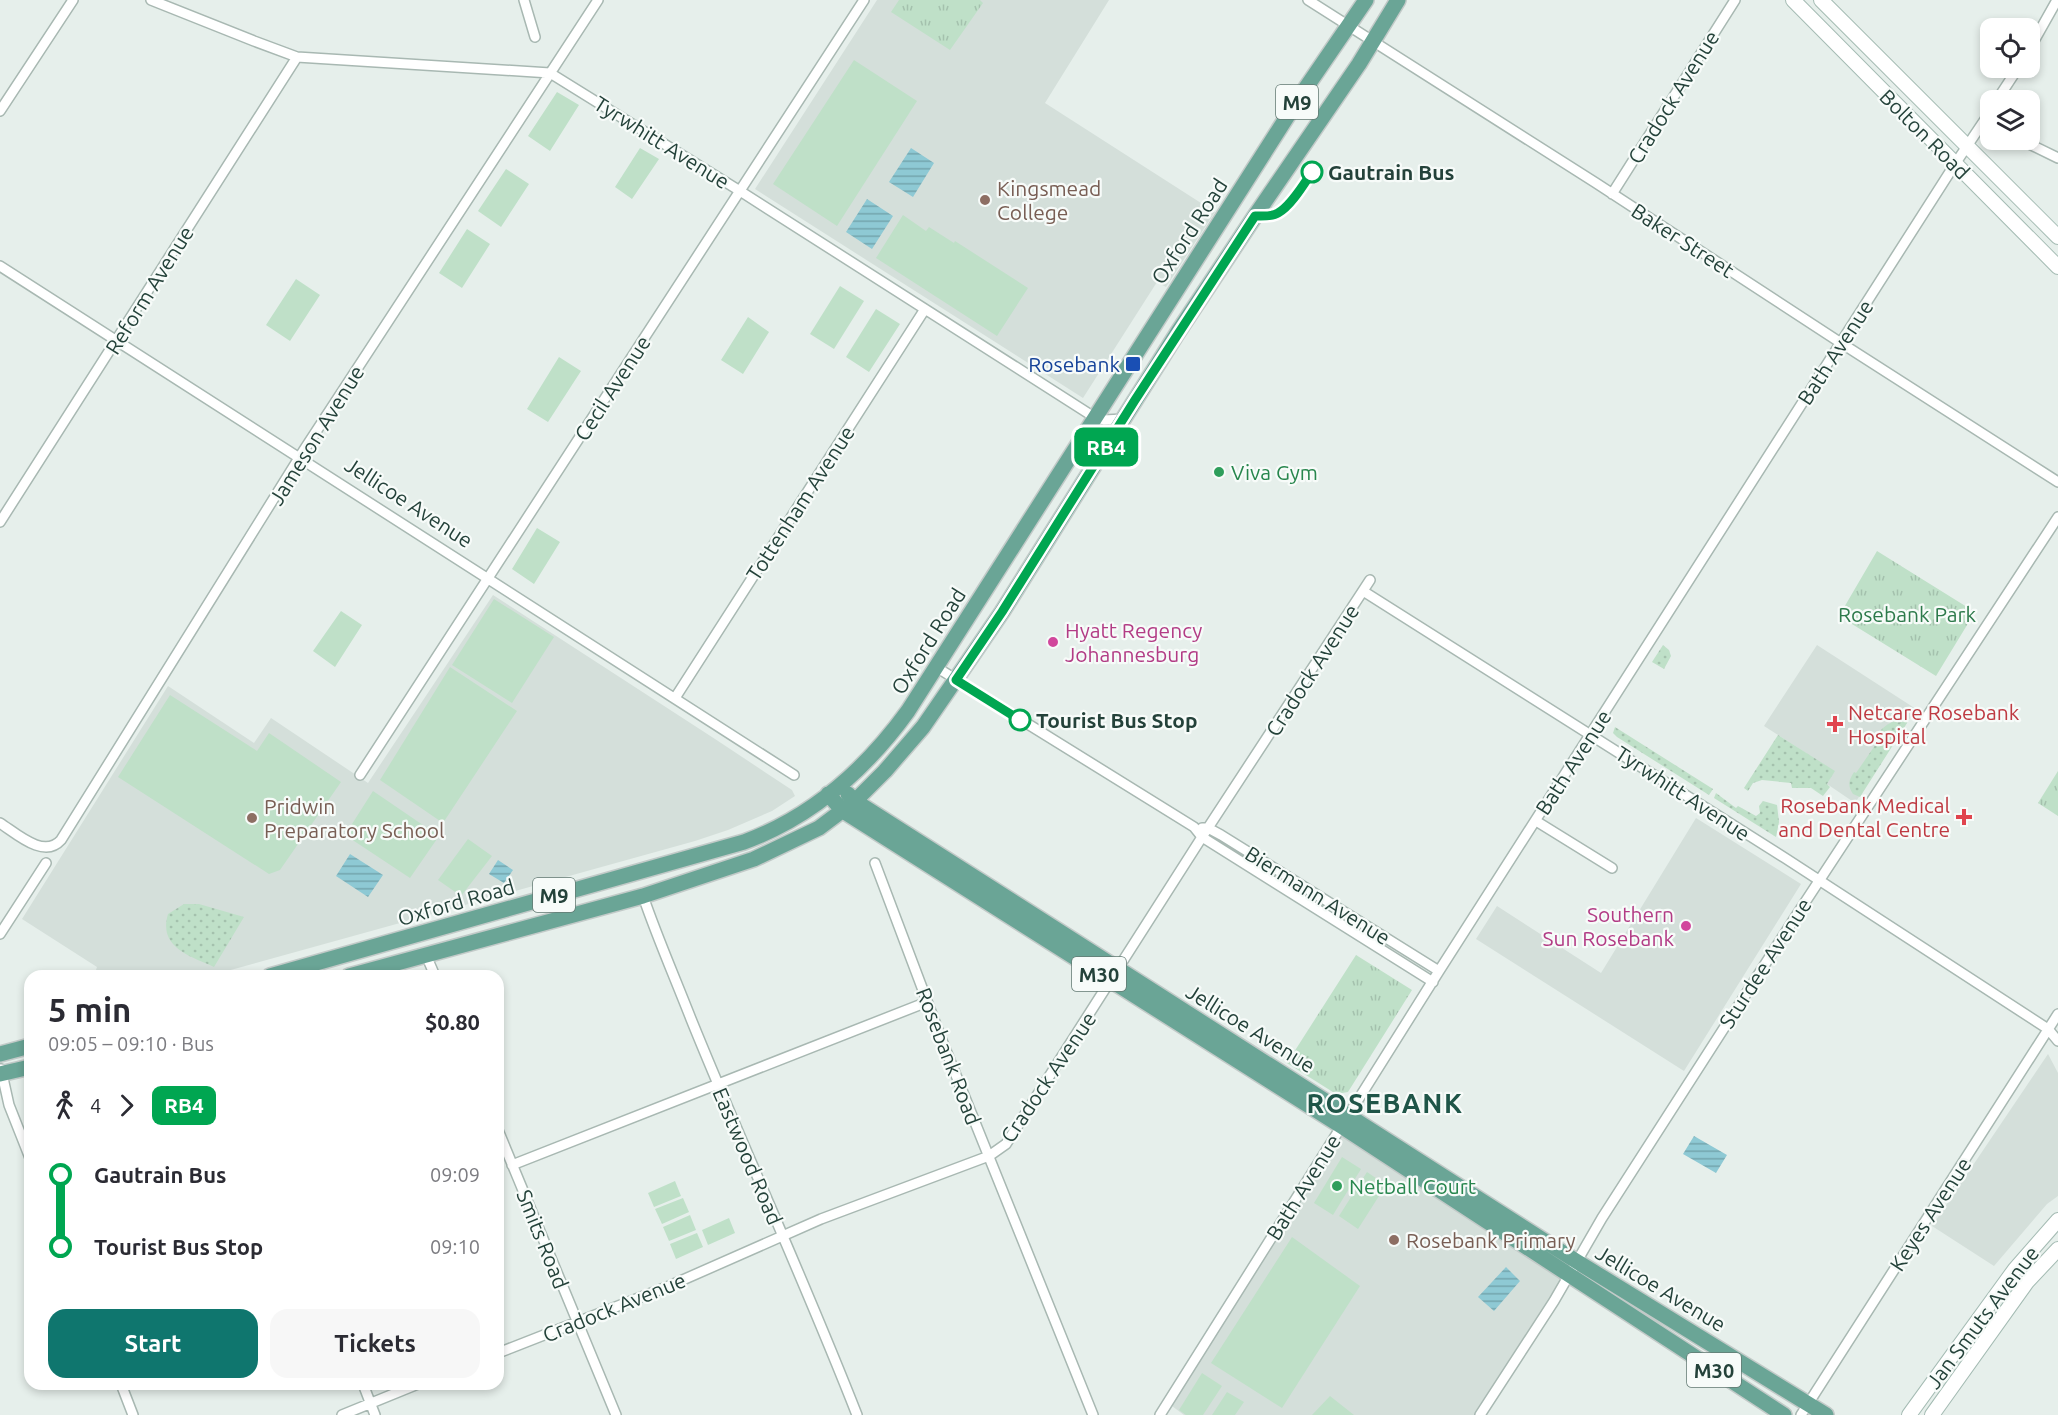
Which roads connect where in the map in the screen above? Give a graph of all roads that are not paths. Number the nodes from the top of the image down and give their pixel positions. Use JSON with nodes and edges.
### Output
{"nodes":[{"id":1,"x":73,"y":0,"type":"edge"},
{"id":2,"x":151,"y":0,"type":"edge"},
{"id":3,"x":524,"y":0,"type":"edge"},
{"id":4,"x":598,"y":0,"type":"edge"},
{"id":5,"x":864,"y":0,"type":"edge"},
{"id":6,"x":1308,"y":0,"type":"edge"},
{"id":7,"x":1366,"y":0,"type":"edge"},
{"id":8,"x":1398,"y":0,"type":"edge"},
{"id":9,"x":1735,"y":0,"type":"edge"},
{"id":10,"x":1793,"y":0,"type":"edge"},
{"id":11,"x":1821,"y":0,"type":"edge"},
{"id":12,"x":2057,"y":1,"type":"edge"},
{"id":13,"x":66,"y":4,"type":"edge"},
{"id":14,"x":1348,"y":27,"type":"junction"},
{"id":15,"x":2040,"y":31,"type":"edge"},
{"id":16,"x":535,"y":37,"type":"dead end"},
{"id":17,"x":1374,"y":41,"type":"junction"},
{"id":18,"x":297,"y":57,"type":"junction"},
{"id":19,"x":550,"y":73,"type":"junction"},
{"id":20,"x":0,"y":111,"type":"edge"},
{"id":21,"x":1980,"y":131,"type":"edge"},
{"id":22,"x":1967,"y":147,"type":"junction"},
{"id":23,"x":2040,"y":149,"type":"edge"},
{"id":24,"x":2058,"y":158,"type":"edge"},
{"id":25,"x":1955,"y":164,"type":"junction"},
{"id":26,"x":740,"y":191,"type":"junction"},
{"id":27,"x":1612,"y":194,"type":"junction"},
{"id":28,"x":2058,"y":237,"type":"edge"},
{"id":29,"x":0,"y":266,"type":"edge"},
{"id":30,"x":2058,"y":267,"type":"edge"},
{"id":31,"x":925,"y":309,"type":"junction"},
{"id":32,"x":118,"y":340,"type":"junction"},
{"id":33,"x":1841,"y":343,"type":"junction"},
{"id":34,"x":1094,"y":417,"type":"junction"},
{"id":35,"x":1123,"y":419,"type":"junction"},
{"id":36,"x":300,"y":458,"type":"junction"},
{"id":37,"x":2058,"y":482,"type":"edge"},
{"id":38,"x":2058,"y":517,"type":"edge"},
{"id":39,"x":0,"y":522,"type":"edge"},
{"id":40,"x":489,"y":579,"type":"junction"},
{"id":41,"x":1370,"y":580,"type":"dead end"},
{"id":42,"x":1363,"y":591,"type":"junction"},
{"id":43,"x":936,"y":667,"type":"junction"},
{"id":44,"x":956,"y":680,"type":"junction"},
{"id":45,"x":675,"y":698,"type":"junction"},
{"id":46,"x":1591,"y":734,"type":"junction"},
{"id":47,"x":794,"y":775,"type":"dead end"},
{"id":48,"x":360,"y":776,"type":"dead end"},
{"id":49,"x":834,"y":790,"type":"junction"},
{"id":50,"x":855,"y":801,"type":"junction"},
{"id":51,"x":843,"y":811,"type":"junction"},
{"id":52,"x":1536,"y":821,"type":"junction"},
{"id":53,"x":0,"y":823,"type":"edge"},
{"id":54,"x":1194,"y":827,"type":"junction"},
{"id":55,"x":1208,"y":828,"type":"junction"},
{"id":56,"x":1202,"y":837,"type":"junction"},
{"id":57,"x":46,"y":863,"type":"dead end"},
{"id":58,"x":875,"y":863,"type":"dead end"},
{"id":59,"x":1612,"y":868,"type":"dead end"},
{"id":60,"x":636,"y":872,"type":"junction"},
{"id":61,"x":1819,"y":880,"type":"junction"},
{"id":62,"x":1317,"y":894,"type":"junction"},
{"id":63,"x":643,"y":896,"type":"junction"},
{"id":64,"x":1310,"y":904,"type":"junction"},
{"id":65,"x":0,"y":934,"type":"edge"},
{"id":66,"x":421,"y":934,"type":"junction"},
{"id":67,"x":426,"y":955,"type":"junction"},
{"id":68,"x":292,"y":970,"type":"edge"},
{"id":69,"x":371,"y":970,"type":"edge"},
{"id":70,"x":432,"y":970,"type":"edge"},
{"id":71,"x":1439,"y":971,"type":"junction"},
{"id":72,"x":1114,"y":975,"type":"junction"},
{"id":73,"x":1433,"y":982,"type":"junction"},
{"id":74,"x":927,"y":1002,"type":"junction"},
{"id":75,"x":2058,"y":1014,"type":"edge"},
{"id":76,"x":2048,"y":1029,"type":"junction"},
{"id":77,"x":2058,"y":1041,"type":"edge"},
{"id":78,"x":24,"y":1048,"type":"edge"},
{"id":79,"x":0,"y":1054,"type":"edge"},
{"id":80,"x":24,"y":1068,"type":"edge"},
{"id":81,"x":1,"y":1071,"type":"edge"},
{"id":82,"x":718,"y":1085,"type":"junction"},
{"id":83,"x":1345,"y":1120,"type":"junction"},
{"id":84,"x":24,"y":1143,"type":"edge"},
{"id":85,"x":504,"y":1145,"type":"edge"},
{"id":86,"x":989,"y":1156,"type":"junction"},
{"id":87,"x":512,"y":1165,"type":"junction"},
{"id":88,"x":2058,"y":1220,"type":"edge"},
{"id":89,"x":782,"y":1237,"type":"junction"},
{"id":90,"x":2058,"y":1249,"type":"edge"},
{"id":91,"x":1576,"y":1261,"type":"junction"},
{"id":92,"x":1568,"y":1275,"type":"junction"},
{"id":93,"x":577,"y":1322,"type":"junction"},
{"id":94,"x":504,"y":1351,"type":"edge"},
{"id":95,"x":123,"y":1390,"type":"edge"},
{"id":96,"x":365,"y":1390,"type":"edge"},
{"id":97,"x":403,"y":1390,"type":"edge"},
{"id":98,"x":370,"y":1403,"type":"junction"},
{"id":99,"x":1805,"y":1409,"type":"edge"},
{"id":100,"x":133,"y":1415,"type":"edge"},
{"id":101,"x":342,"y":1415,"type":"edge"},
{"id":102,"x":375,"y":1415,"type":"edge"},
{"id":103,"x":616,"y":1415,"type":"edge"},
{"id":104,"x":857,"y":1415,"type":"edge"},
{"id":105,"x":1093,"y":1415,"type":"edge"},
{"id":106,"x":1161,"y":1415,"type":"edge"},
{"id":107,"x":1480,"y":1415,"type":"edge"},
{"id":108,"x":1784,"y":1415,"type":"edge"},
{"id":109,"x":1826,"y":1415,"type":"edge"},
{"id":110,"x":1909,"y":1415,"type":"edge"},
{"id":111,"x":1932,"y":1415,"type":"edge"}],
"edges":[{"from":1,"to":13,"type":"street"},
{"from":2,"to":18,"type":"street","name":"Tyrwhitt Avenue"},
{"from":3,"to":16,"type":"street"},
{"from":4,"to":19,"type":"street","name":"Jameson Avenue"},
{"from":5,"to":26,"type":"street","name":"Cecil Avenue"},
{"from":6,"to":14,"type":"street","name":"Baker Street"},
{"from":7,"to":14,"type":"main road","name":"Oxford Road","number":"M9"},
{"from":8,"to":17,"type":"main road","name":"Oxford Road","number":"M9"},
{"from":9,"to":27,"type":"street","name":"Cradock Avenue"},
{"from":10,"to":25,"type":"main road","name":"Bolton Road"},
{"from":11,"to":22,"type":"main road","name":"Bolton Road"},
{"from":12,"to":15,"type":"street"},
{"from":13,"to":20,"type":"street"},
{"from":14,"to":17,"type":"street","name":"Baker Street"},
{"from":14,"to":34,"type":"main road","name":"Oxford Road","number":"M9"},
{"from":17,"to":27,"type":"street","name":"Baker Street"},
{"from":17,"to":35,"type":"main road","name":"Oxford Road","number":"M9"},
{"from":18,"to":19,"type":"street","name":"Tyrwhitt Avenue"},
{"from":18,"to":32,"type":"street","name":"Reform Avenue"},
{"from":19,"to":26,"type":"street","name":"Tyrwhitt Avenue"},
{"from":19,"to":36,"type":"street","name":"Jameson Avenue"},
{"from":21,"to":22,"type":"street","name":"Bath Avenue"},
{"from":22,"to":25,"type":"street","name":"Bath Avenue"},
{"from":22,"to":28,"type":"main road","name":"Bolton Road"},
{"from":23,"to":24,"type":"street"},
{"from":25,"to":30,"type":"main road","name":"Bolton Road"},
{"from":25,"to":33,"type":"street","name":"Bath Avenue"},
{"from":26,"to":31,"type":"street","name":"Tyrwhitt Avenue"},
{"from":26,"to":40,"type":"street","name":"Cecil Avenue"},
{"from":27,"to":33,"type":"street","name":"Baker Street"},
{"from":29,"to":32,"type":"street","name":"Jellicoe Avenue"},
{"from":31,"to":34,"type":"street","name":"Tyrwhitt Avenue"},
{"from":31,"to":45,"type":"street","name":"Tottenham Avenue"},
{"from":32,"to":36,"type":"street","name":"Jellicoe Avenue"},
{"from":32,"to":39,"type":"street","name":"Reform Avenue"},
{"from":33,"to":37,"type":"street","name":"Baker Street"},
{"from":33,"to":46,"type":"street","name":"Bath Avenue"},
{"from":34,"to":35,"type":"street","name":"Tyrwhitt Avenue"},
{"from":34,"to":43,"type":"main road","name":"Oxford Road","number":"M9"},
{"from":35,"to":44,"type":"main road","name":"Oxford Road","number":"M9"},
{"from":36,"to":40,"type":"street","name":"Jellicoe Avenue"},
{"from":36,"to":53,"type":"street","name":"Jameson Avenue"},
{"from":38,"to":61,"type":"street","name":"Sturdee Avenue"},
{"from":40,"to":45,"type":"street","name":"Jellicoe Avenue"},
{"from":40,"to":48,"type":"street","name":"Cecil Avenue"},
{"from":41,"to":42,"type":"street","name":"Cradock Avenue"},
{"from":42,"to":46,"type":"street","name":"Tyrwhitt Avenue"},
{"from":42,"to":55,"type":"street","name":"Cradock Avenue"},
{"from":43,"to":44,"type":"street","name":"Biermann Avenue"},
{"from":43,"to":49,"type":"main road","name":"Oxford Road","number":"M9"},
{"from":44,"to":50,"type":"main road","name":"Oxford Road","number":"M9"},
{"from":44,"to":54,"type":"street","name":"Biermann Avenue"},
{"from":45,"to":47,"type":"street","name":"Jellicoe Avenue"},
{"from":46,"to":52,"type":"street","name":"Bath Avenue"},
{"from":46,"to":61,"type":"street","name":"Tyrwhitt Avenue"},
{"from":49,"to":50,"type":"main road","name":"Jellicoe Avenue","number":"M30"},
{"from":49,"to":51,"type":"main road","name":"Jellicoe Avenue","number":"M30"},
{"from":49,"to":60,"type":"main road","name":"Oxford Road","number":"M9"},
{"from":50,"to":51,"type":"main road","name":"Oxford Road","number":"M9"},
{"from":50,"to":72,"type":"main road","name":"Jellicoe Avenue","number":"M30"},
{"from":51,"to":63,"type":"main road","name":"Oxford Road","number":"M9"},
{"from":51,"to":72,"type":"main road","name":"Jellicoe Avenue","number":"M30"},
{"from":52,"to":59,"type":"street"},
{"from":52,"to":71,"type":"street","name":"Bath Avenue"},
{"from":54,"to":55,"type":"street","name":"Biermann Avenue"},
{"from":54,"to":56,"type":"street","name":"Biermann Avenue"},
{"from":55,"to":56,"type":"street","name":"Cradock Avenue"},
{"from":55,"to":62,"type":"street","name":"Biermann Avenue"},
{"from":56,"to":64,"type":"street","name":"Biermann Avenue"},
{"from":56,"to":72,"type":"street","name":"Cradock Avenue"},
{"from":57,"to":65,"type":"street"},
{"from":58,"to":74,"type":"street","name":"Rosebank Road"},
{"from":60,"to":63,"type":"main road"},
{"from":60,"to":66,"type":"main road","name":"Oxford Road","number":"M9"},
{"from":61,"to":76,"type":"street","name":"Tyrwhitt Avenue"},
{"from":61,"to":91,"type":"street","name":"Sturdee Avenue"},
{"from":62,"to":64,"type":"street"},
{"from":62,"to":71,"type":"street","name":"Biermann Avenue"},
{"from":63,"to":67,"type":"main road","name":"Oxford Road","number":"M9"},
{"from":63,"to":82,"type":"street","name":"Eastwood Road"},
{"from":64,"to":73,"type":"street","name":"Biermann Avenue"},
{"from":66,"to":67,"type":"main road"},
{"from":66,"to":68,"type":"main road","name":"Oxford Road","number":"M9"},
{"from":67,"to":69,"type":"main road","name":"Oxford Road","number":"M9"},
{"from":67,"to":70,"type":"street"},
{"from":71,"to":73,"type":"street","name":"Bath Avenue"},
{"from":72,"to":83,"type":"main road","name":"Jellicoe Avenue","number":"M30"},
{"from":72,"to":86,"type":"street","name":"Cradock Avenue"},
{"from":73,"to":83,"type":"street","name":"Bath Avenue"},
{"from":74,"to":82,"type":"street"},
{"from":74,"to":86,"type":"street","name":"Rosebank Road"},
{"from":75,"to":76,"type":"street","name":"Keyes Avenue"},
{"from":76,"to":77,"type":"street","name":"Tyrwhitt Avenue"},
{"from":76,"to":99,"type":"street","name":"Keyes Avenue"},
{"from":78,"to":79,"type":"main road"},
{"from":80,"to":81,"type":"main road"},
{"from":81,"to":84,"type":"street"},
{"from":82,"to":87,"type":"street"},
{"from":82,"to":89,"type":"street","name":"Eastwood Road"},
{"from":83,"to":91,"type":"main road","name":"Jellicoe Avenue","number":"M30"},
{"from":83,"to":92,"type":"main road","name":"Jellicoe Avenue","number":"M30"},
{"from":83,"to":106,"type":"street","name":"Bath Avenue"},
{"from":85,"to":87,"type":"street","name":"Smits Road"},
{"from":86,"to":89,"type":"street","name":"Cradock Avenue"},
{"from":86,"to":105,"type":"street","name":"Rosebank Road"},
{"from":87,"to":93,"type":"street","name":"Smits Road"},
{"from":88,"to":110,"type":"main road","name":"Jan Smuts Avenue"},
{"from":89,"to":93,"type":"street","name":"Cradock Avenue"},
{"from":89,"to":104,"type":"street","name":"Eastwood Road"},
{"from":90,"to":111,"type":"main road","name":"Jan Smuts Avenue"},
{"from":91,"to":92,"type":"street","name":"Sturdee Avenue"},
{"from":91,"to":99,"type":"main road","name":"Jellicoe Avenue","number":"M30"},
{"from":92,"to":107,"type":"street","name":"Sturdee Avenue"},
{"from":92,"to":108,"type":"main road","name":"Jellicoe Avenue","number":"M30"},
{"from":93,"to":94,"type":"street","name":"Cradock Avenue"},
{"from":93,"to":103,"type":"street","name":"Smits Road"},
{"from":95,"to":100,"type":"street"},
{"from":96,"to":98,"type":"street"},
{"from":97,"to":98,"type":"street"},
{"from":98,"to":101,"type":"street"},
{"from":98,"to":102,"type":"street"},
{"from":99,"to":109,"type":"main road","name":"Jellicoe Avenue","number":"M30"}]}
